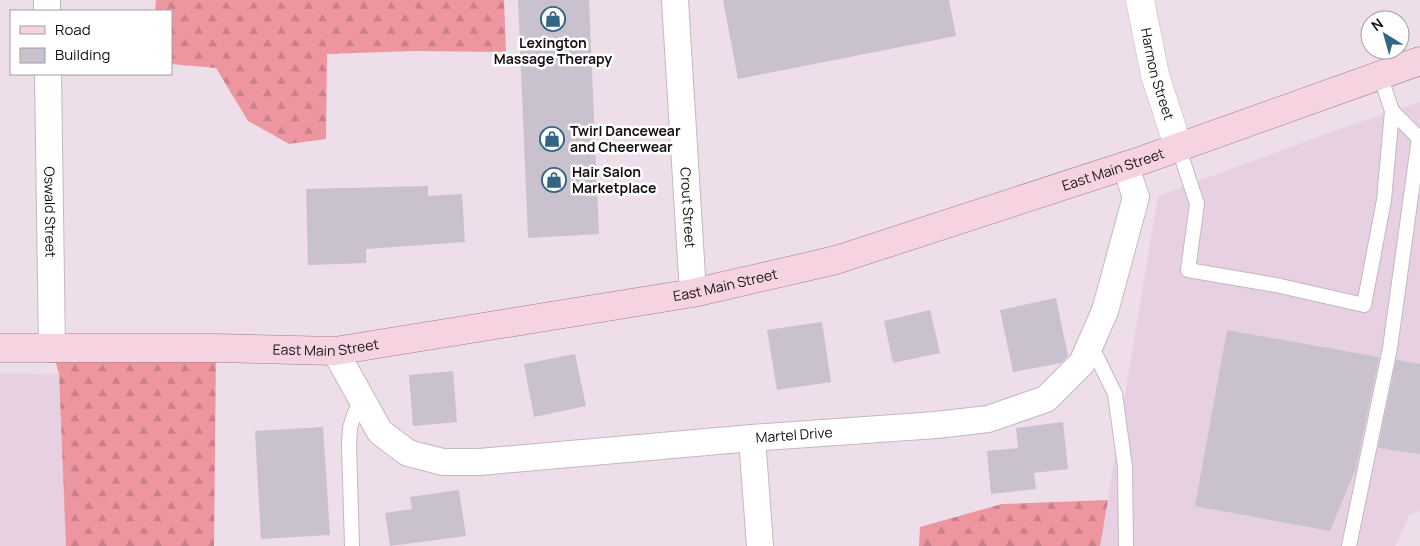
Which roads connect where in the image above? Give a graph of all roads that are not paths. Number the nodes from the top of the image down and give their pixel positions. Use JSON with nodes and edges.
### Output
{"nodes":[{"id":1,"x":675,"y":0,"type":"edge"},
{"id":2,"x":1140,"y":0,"type":"edge"},
{"id":3,"x":1420,"y":62,"type":"edge"},
{"id":4,"x":48,"y":75,"type":"edge"},
{"id":5,"x":1380,"y":75,"type":"junction"},
{"id":6,"x":1392,"y":111,"type":"junction"},
{"id":7,"x":1178,"y":146,"type":"junction"},
{"id":8,"x":1125,"y":165,"type":"junction"},
{"id":9,"x":693,"y":293,"type":"junction"},
{"id":10,"x":1090,"y":344,"type":"junction"},
{"id":11,"x":0,"y":348,"type":"edge"},
{"id":12,"x":52,"y":349,"type":"junction"},
{"id":13,"x":335,"y":351,"type":"junction"},
{"id":14,"x":362,"y":399,"type":"junction"},
{"id":15,"x":752,"y":438,"type":"junction"},
{"id":16,"x":352,"y":546,"type":"edge"},
{"id":17,"x":760,"y":546,"type":"edge"},
{"id":18,"x":1126,"y":546,"type":"edge"},
{"id":19,"x":1349,"y":546,"type":"edge"}],
"edges":[{"from":1,"to":9,"type":"street","name":"Crout Street"},
{"from":2,"to":7,"type":"street","name":"Harmon Street"},
{"from":3,"to":5,"type":"main road","name":"East Main Street"},
{"from":4,"to":12,"type":"street","name":"Oswald Street"},
{"from":5,"to":6,"type":"lane"},
{"from":5,"to":7,"type":"main road","name":"East Main Street"},
{"from":6,"to":7,"type":"lane"},
{"from":6,"to":19,"type":"lane"},
{"from":7,"to":8,"type":"main road","name":"East Main Street"},
{"from":8,"to":9,"type":"main road","name":"East Main Street"},
{"from":8,"to":10,"type":"street","name":"Martel Drive"},
{"from":9,"to":13,"type":"main road","name":"East Main Street"},
{"from":10,"to":15,"type":"street","name":"Martel Drive"},
{"from":10,"to":18,"type":"lane"},
{"from":11,"to":12,"type":"main road","name":"East Main Street"},
{"from":12,"to":13,"type":"main road","name":"East Main Street"},
{"from":13,"to":14,"type":"street","name":"Martel Drive"},
{"from":14,"to":15,"type":"street","name":"Martel Drive"},
{"from":14,"to":16,"type":"lane"},
{"from":15,"to":17,"type":"street"}]}
